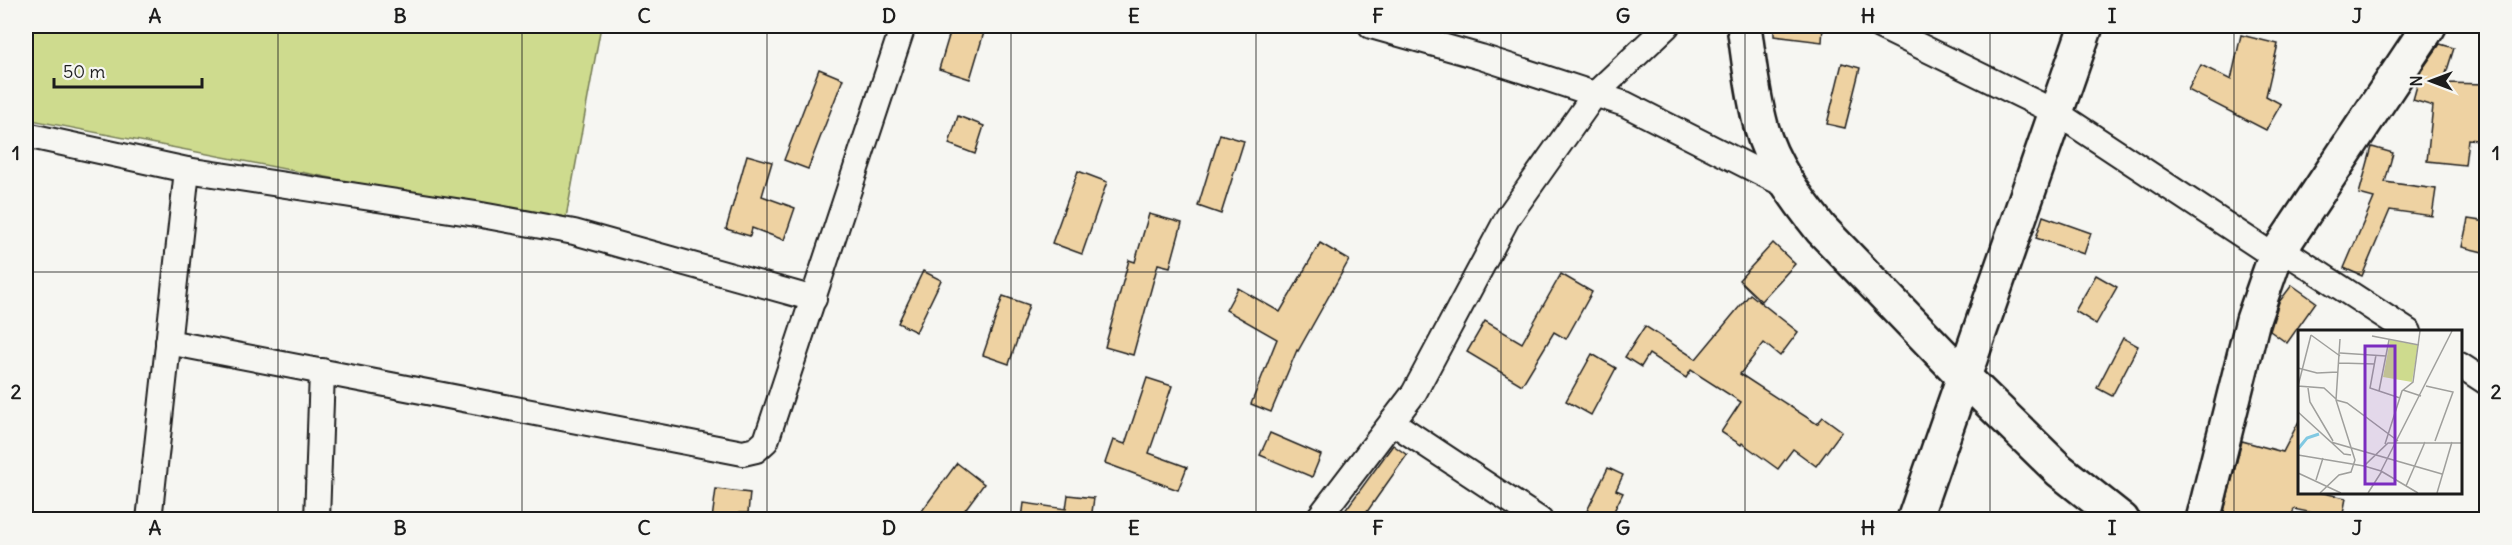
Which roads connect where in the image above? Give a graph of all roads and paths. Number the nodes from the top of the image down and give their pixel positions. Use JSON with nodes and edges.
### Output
{"nodes":[{"id":1,"x":903,"y":26,"type":"edge"},
{"id":2,"x":1371,"y":26,"type":"edge"},
{"id":3,"x":1667,"y":26,"type":"edge"},
{"id":4,"x":1743,"y":26,"type":"edge"},
{"id":5,"x":1879,"y":26,"type":"edge"},
{"id":6,"x":2086,"y":26,"type":"edge"},
{"id":7,"x":2429,"y":26,"type":"edge"},
{"id":8,"x":1595,"y":94,"type":"junction"},
{"id":9,"x":2057,"y":113,"type":"junction"},
{"id":10,"x":26,"y":135,"type":"edge"},
{"id":11,"x":187,"y":170,"type":"junction"},
{"id":12,"x":1791,"y":188,"type":"junction"},
{"id":13,"x":2278,"y":252,"type":"junction"},
{"id":14,"x":814,"y":299,"type":"junction"},
{"id":15,"x":2406,"y":330,"type":"edge"},
{"id":16,"x":168,"y":342,"type":"junction"},
{"id":17,"x":2461,"y":366,"type":"edge"},
{"id":18,"x":321,"y":371,"type":"junction"},
{"id":19,"x":1964,"y":377,"type":"junction"},
{"id":20,"x":2487,"y":382,"type":"edge"},
{"id":21,"x":1392,"y":422,"type":"junction"},
{"id":22,"x":149,"y":519,"type":"edge"},
{"id":23,"x":316,"y":519,"type":"edge"},
{"id":24,"x":1317,"y":519,"type":"edge"},
{"id":25,"x":1540,"y":519,"type":"edge"},
{"id":26,"x":1914,"y":519,"type":"edge"},
{"id":27,"x":2122,"y":519,"type":"edge"},
{"id":28,"x":2203,"y":519,"type":"edge"}],
"edges":[{"from":1,"to":14,"type":"street"},
{"from":2,"to":8,"type":"street"},
{"from":3,"to":8,"type":"street"},
{"from":4,"to":12,"type":"main road"},
{"from":5,"to":9,"type":"street"},
{"from":6,"to":9,"type":"main road"},
{"from":7,"to":13,"type":"main road"},
{"from":8,"to":12,"type":"street"},
{"from":8,"to":21,"type":"street"},
{"from":9,"to":13,"type":"street"},
{"from":9,"to":19,"type":"main road"},
{"from":10,"to":11,"type":"street"},
{"from":11,"to":14,"type":"street"},
{"from":11,"to":16,"type":"street"},
{"from":12,"to":19,"type":"main road"},
{"from":13,"to":15,"type":"street"},
{"from":13,"to":28,"type":"main road"},
{"from":14,"to":18,"type":"street"},
{"from":16,"to":18,"type":"street"},
{"from":16,"to":22,"type":"street"},
{"from":17,"to":20,"type":"street"},
{"from":18,"to":23,"type":"street"},
{"from":19,"to":26,"type":"main road"},
{"from":19,"to":27,"type":"main road"},
{"from":21,"to":24,"type":"street"},
{"from":21,"to":25,"type":"street"}]}
